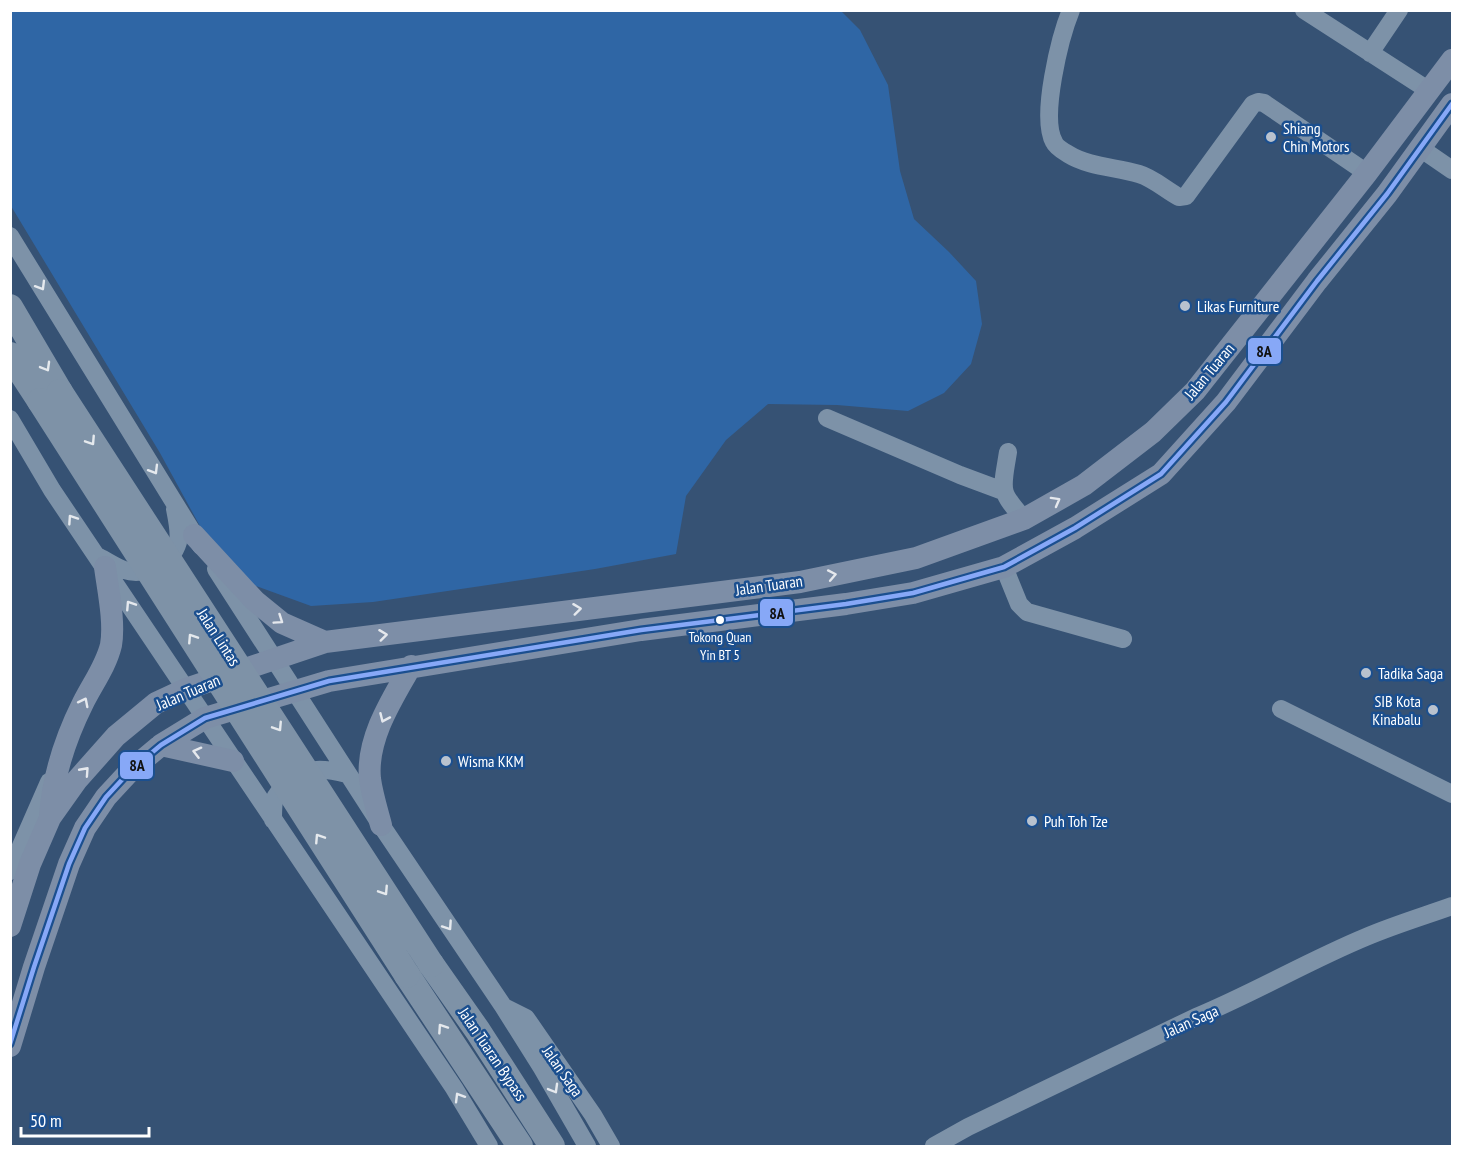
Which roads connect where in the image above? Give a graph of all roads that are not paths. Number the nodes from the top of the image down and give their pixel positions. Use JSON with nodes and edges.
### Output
{"nodes":[{"id":1,"x":1071,"y":10,"type":"edge"},
{"id":2,"x":1304,"y":10,"type":"edge"},
{"id":3,"x":1399,"y":10,"type":"edge"},
{"id":4,"x":1370,"y":53,"type":"junction"},
{"id":5,"x":1452,"y":60,"type":"edge"},
{"id":6,"x":1428,"y":90,"type":"junction"},
{"id":7,"x":1452,"y":104,"type":"edge"},
{"id":8,"x":1420,"y":148,"type":"junction"},
{"id":9,"x":1452,"y":170,"type":"edge"},
{"id":10,"x":1367,"y":173,"type":"junction"},
{"id":11,"x":10,"y":236,"type":"edge"},
{"id":12,"x":10,"y":307,"type":"edge"},
{"id":13,"x":10,"y":356,"type":"edge"},
{"id":14,"x":1220,"y":359,"type":"junction"},
{"id":15,"x":50,"y":396,"type":"junction"},
{"id":16,"x":10,"y":418,"type":"edge"},
{"id":17,"x":827,"y":418,"type":"dead end"},
{"id":18,"x":1008,"y":452,"type":"dead end"},
{"id":19,"x":1002,"y":491,"type":"junction"},
{"id":20,"x":175,"y":505,"type":"junction"},
{"id":21,"x":1024,"y":519,"type":"junction"},
{"id":22,"x":194,"y":535,"type":"junction"},
{"id":23,"x":102,"y":562,"type":"junction"},
{"id":24,"x":1004,"y":567,"type":"junction"},
{"id":25,"x":688,"y":595,"type":"junction"},
{"id":26,"x":694,"y":623,"type":"junction"},
{"id":27,"x":1123,"y":639,"type":"dead end"},
{"id":28,"x":325,"y":642,"type":"junction"},
{"id":29,"x":274,"y":660,"type":"junction"},
{"id":30,"x":411,"y":666,"type":"junction"},
{"id":31,"x":186,"y":689,"type":"junction"},
{"id":32,"x":294,"y":691,"type":"junction"},
{"id":33,"x":1281,"y":709,"type":"dead end"},
{"id":34,"x":205,"y":718,"type":"junction"},
{"id":35,"x":65,"y":744,"type":"junction"},
{"id":36,"x":161,"y":745,"type":"junction"},
{"id":37,"x":233,"y":761,"type":"junction"},
{"id":38,"x":347,"y":774,"type":"junction"},
{"id":39,"x":1452,"y":794,"type":"edge"},
{"id":40,"x":50,"y":818,"type":"junction"},
{"id":41,"x":273,"y":820,"type":"junction"},
{"id":42,"x":381,"y":825,"type":"junction"},
{"id":43,"x":22,"y":845,"type":"junction"},
{"id":44,"x":10,"y":871,"type":"edge"},
{"id":45,"x":1452,"y":906,"type":"edge"},
{"id":46,"x":10,"y":926,"type":"edge"},
{"id":47,"x":431,"y":964,"type":"joint"},
{"id":48,"x":407,"y":975,"type":"joint"},
{"id":49,"x":503,"y":1006,"type":"junction"},
{"id":50,"x":10,"y":1046,"type":"edge"},
{"id":51,"x":489,"y":1146,"type":"edge"},
{"id":52,"x":520,"y":1146,"type":"edge"},
{"id":53,"x":552,"y":1146,"type":"edge"},
{"id":54,"x":587,"y":1146,"type":"edge"},
{"id":55,"x":611,"y":1146,"type":"edge"},
{"id":56,"x":934,"y":1146,"type":"edge"}],
"edges":[{"from":1,"to":10,"type":"street"},
{"from":2,"to":4,"type":"street"},
{"from":3,"to":4,"type":"street"},
{"from":4,"to":6,"type":"street"},
{"from":5,"to":6,"type":"main road","name":"Jalan Tuaran"},
{"from":6,"to":10,"type":"main road","name":"Jalan Tuaran"},
{"from":7,"to":8,"type":"main road","name":"Jalan Tuaran"},
{"from":8,"to":9,"type":"street"},
{"from":8,"to":14,"type":"main road"},
{"from":8,"to":24,"type":"main road","name":"Jalan Tuaran"},
{"from":10,"to":14,"type":"main road","name":"Jalan Tuaran"},
{"from":11,"to":20,"type":"street","one_way":true},
{"from":12,"to":15,"type":"highway","name":"Jalan Lintas","one_way":true},
{"from":13,"to":15,"type":"highway","name":"Jalan Lintas"},
{"from":21,"to":14,"type":"main road","name":"Jalan Tuaran","one_way":true},
{"from":15,"to":47,"type":"highway","name":"Jalan Lintas","one_way":true,"bridge":true},
{"from":48,"to":15,"type":"highway","name":"Jalan Lintas","one_way":true,"bridge":true},
{"from":23,"to":16,"type":"street","one_way":true},
{"from":17,"to":19,"type":"street"},
{"from":18,"to":19,"type":"street"},
{"from":19,"to":21,"type":"street"},
{"from":20,"to":22,"type":"street"},
{"from":20,"to":23,"type":"street"},
{"from":25,"to":21,"type":"main road","name":"Jalan Tuaran","one_way":true},
{"from":22,"to":28,"type":"main road","one_way":true},
{"from":22,"to":29,"type":"street"},
{"from":31,"to":23,"type":"street","one_way":true},
{"from":35,"to":23,"type":"main road","one_way":true},
{"from":24,"to":26,"type":"main road","name":"Jalan Tuaran"},
{"from":24,"to":27,"type":"street"},
{"from":25,"to":26,"type":"main road"},
{"from":28,"to":25,"type":"main road","name":"Jalan Tuaran","one_way":true},
{"from":26,"to":30,"type":"main road","name":"Jalan Tuaran"},
{"from":28,"to":29,"type":"main road","name":"Jalan Tuaran"},
{"from":29,"to":31,"type":"main road","name":"Jalan Tuaran"},
{"from":29,"to":32,"type":"street"},
{"from":30,"to":32,"type":"main road","name":"Jalan Tuaran"},
{"from":30,"to":42,"type":"main road","one_way":true},
{"from":31,"to":34,"type":"street"},
{"from":40,"to":31,"type":"main road","name":"Jalan Tuaran","one_way":true},
{"from":32,"to":34,"type":"main road","name":"Jalan Tuaran"},
{"from":32,"to":38,"type":"street"},
{"from":33,"to":39,"type":"street"},
{"from":34,"to":36,"type":"main road","name":"Jalan Tuaran"},
{"from":34,"to":37,"type":"street"},
{"from":35,"to":40,"type":"main road"},
{"from":35,"to":43,"type":"street"},
{"from":37,"to":36,"type":"main road","one_way":true},
{"from":36,"to":50,"type":"main road","name":"Jalan Tuaran"},
{"from":37,"to":41,"type":"street"},
{"from":38,"to":41,"type":"street"},
{"from":38,"to":42,"type":"street"},
{"from":40,"to":43,"type":"street"},
{"from":40,"to":46,"type":"main road","name":"Jalan Tuaran"},
{"from":51,"to":41,"type":"street","one_way":true},
{"from":42,"to":49,"type":"street","one_way":true},
{"from":43,"to":44,"type":"street"},
{"from":45,"to":56,"type":"street","name":"Jalan Saga"},
{"from":47,"to":53,"type":"highway","name":"Jalan Tuaran Bypass"},
{"from":52,"to":48,"type":"highway","name":"Jalan Tuaran Bypass","one_way":true},
{"from":49,"to":54,"type":"street","one_way":true},
{"from":49,"to":55,"type":"street","name":"Jalan Saga"}]}
